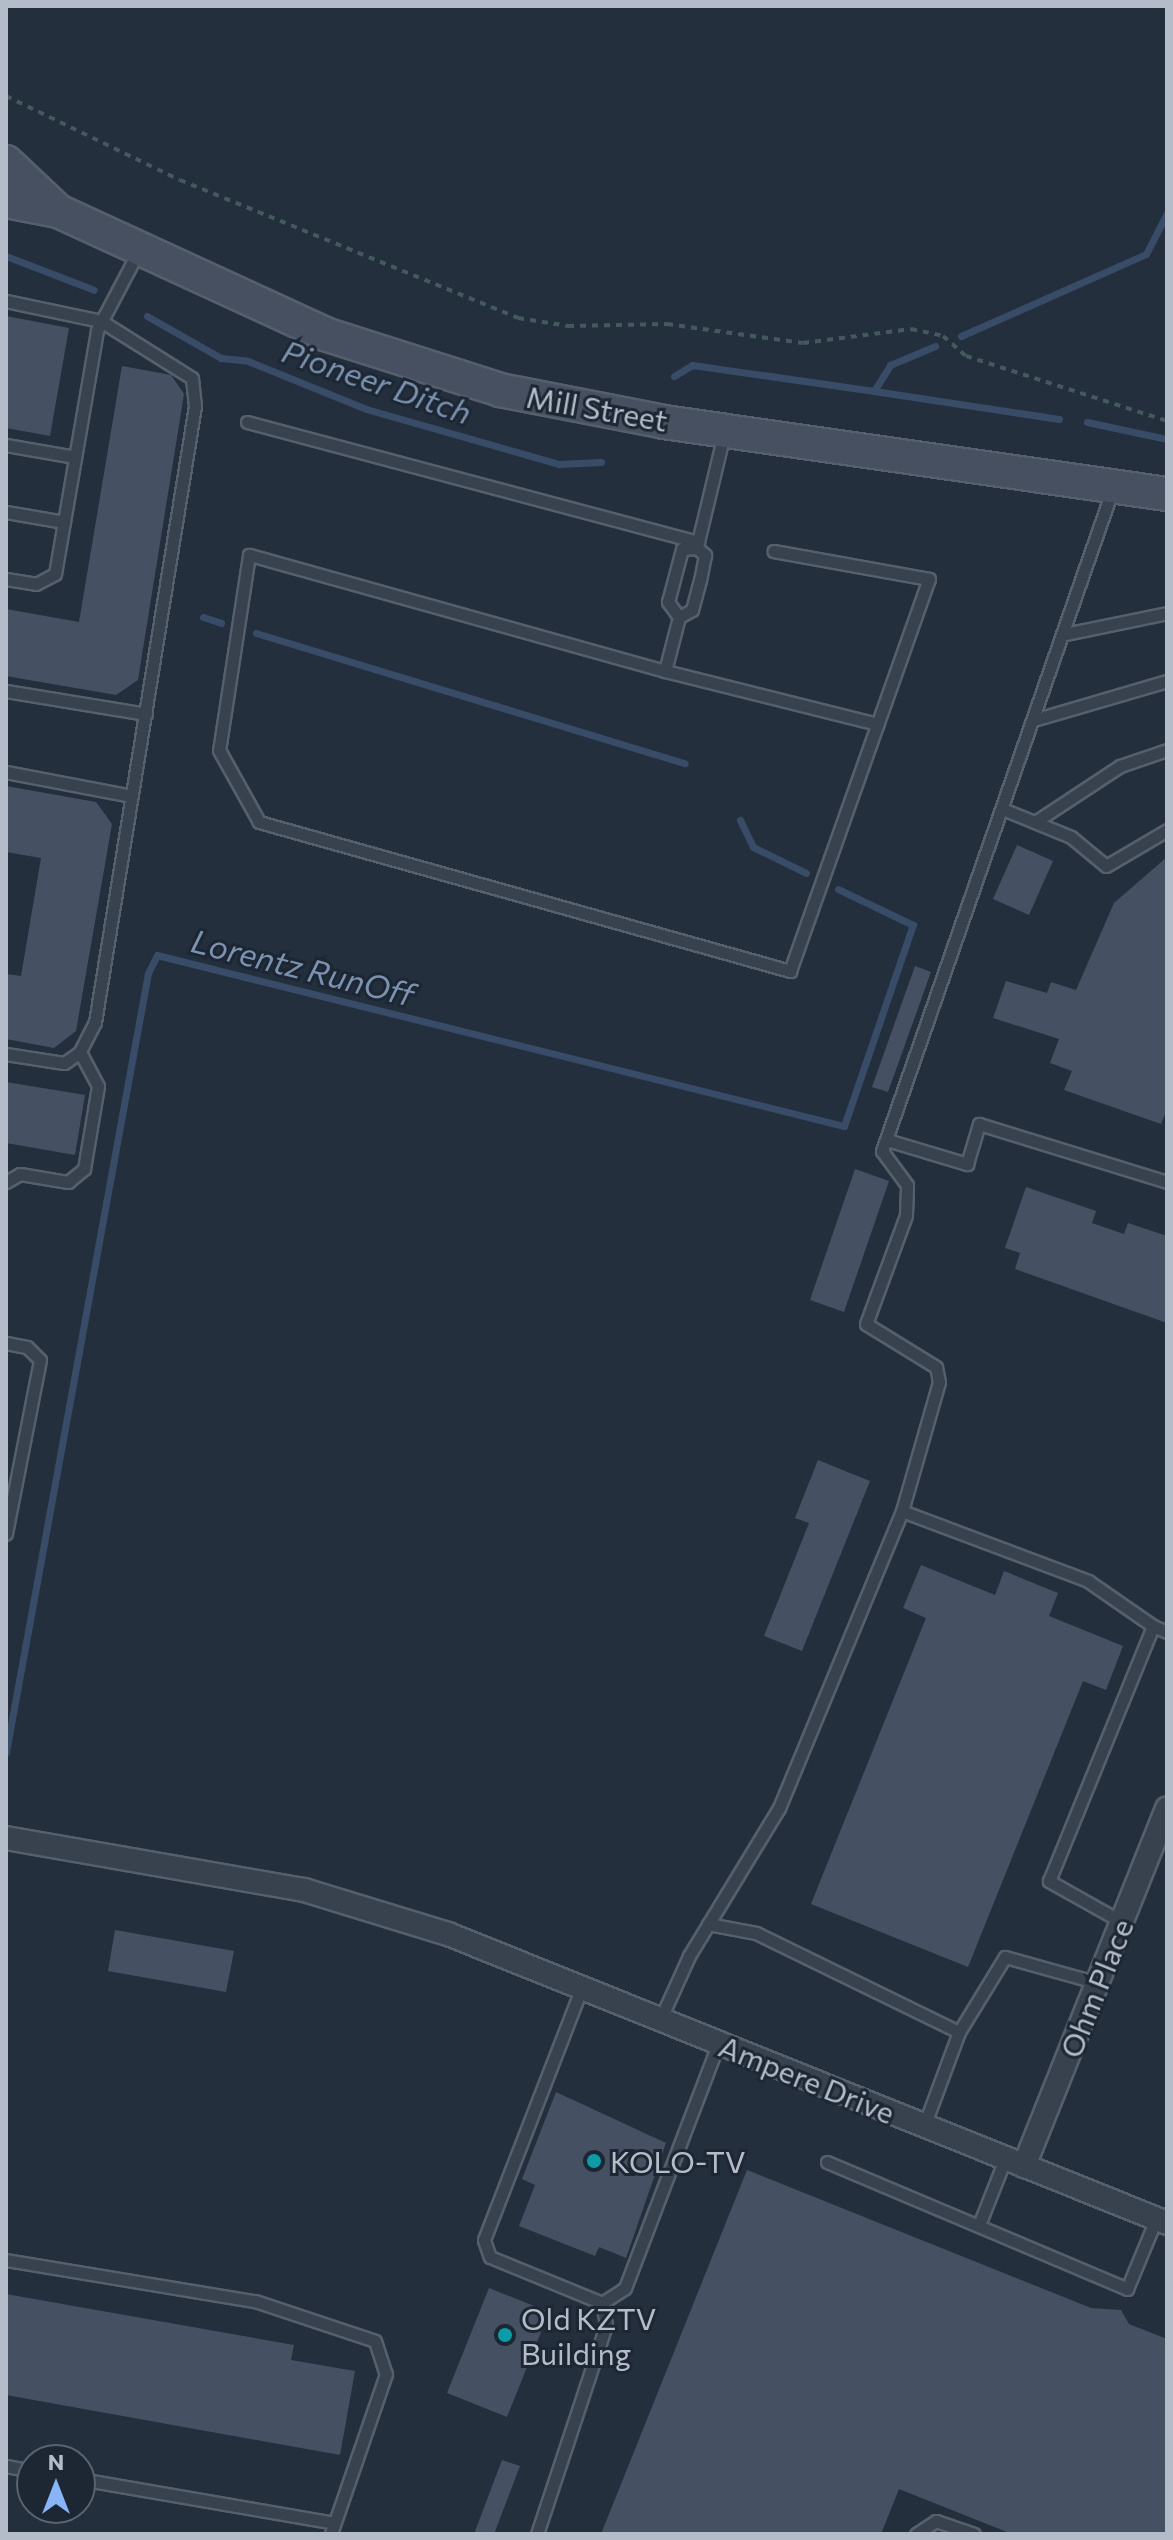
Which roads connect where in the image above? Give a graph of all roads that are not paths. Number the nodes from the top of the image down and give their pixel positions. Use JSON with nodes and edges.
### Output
{"nodes":[{"id":1,"x":6,"y":162,"type":"edge"},
{"id":2,"x":6,"y":201,"type":"edge"},
{"id":3,"x":58,"y":211,"type":"junction"},
{"id":4,"x":139,"y":250,"type":"junction"},
{"id":5,"x":6,"y":301,"type":"edge"},
{"id":6,"x":101,"y":321,"type":"junction"},
{"id":7,"x":247,"y":422,"type":"dead end"},
{"id":8,"x":725,"y":430,"type":"junction"},
{"id":9,"x":6,"y":445,"type":"edge"},
{"id":10,"x":75,"y":457,"type":"junction"},
{"id":11,"x":1115,"y":484,"type":"junction"},
{"id":12,"x":1167,"y":494,"type":"edge"},
{"id":13,"x":6,"y":512,"type":"edge"},
{"id":14,"x":64,"y":522,"type":"junction"},
{"id":15,"x":697,"y":545,"type":"junction"},
{"id":16,"x":774,"y":551,"type":"dead end"},
{"id":17,"x":6,"y":579,"type":"edge"},
{"id":18,"x":1167,"y":613,"type":"edge"},
{"id":19,"x":679,"y":617,"type":"junction"},
{"id":20,"x":1065,"y":634,"type":"junction"},
{"id":21,"x":665,"y":671,"type":"junction"},
{"id":22,"x":1167,"y":681,"type":"edge"},
{"id":23,"x":6,"y":691,"type":"edge"},
{"id":24,"x":146,"y":714,"type":"junction"},
{"id":25,"x":1037,"y":719,"type":"junction"},
{"id":26,"x":878,"y":724,"type":"junction"},
{"id":27,"x":1167,"y":750,"type":"edge"},
{"id":28,"x":6,"y":772,"type":"edge"},
{"id":29,"x":132,"y":796,"type":"junction"},
{"id":30,"x":1005,"y":810,"type":"junction"},
{"id":31,"x":1035,"y":822,"type":"junction"},
{"id":32,"x":1167,"y":830,"type":"edge"},
{"id":33,"x":80,"y":1052,"type":"junction"},
{"id":34,"x":6,"y":1054,"type":"edge"},
{"id":35,"x":887,"y":1140,"type":"junction"},
{"id":36,"x":6,"y":1182,"type":"edge"},
{"id":37,"x":1167,"y":1182,"type":"edge"},
{"id":38,"x":6,"y":1343,"type":"edge"},
{"id":39,"x":902,"y":1511,"type":"junction"},
{"id":40,"x":6,"y":1534,"type":"edge"},
{"id":41,"x":1153,"y":1626,"type":"junction"},
{"id":42,"x":1167,"y":1632,"type":"edge"},
{"id":43,"x":1167,"y":1809,"type":"edge"},
{"id":44,"x":6,"y":1838,"type":"edge"},
{"id":45,"x":1122,"y":1922,"type":"junction"},
{"id":46,"x":708,"y":1924,"type":"junction"},
{"id":47,"x":1098,"y":1983,"type":"junction"},
{"id":48,"x":582,"y":1987,"type":"junction"},
{"id":49,"x":660,"y":2020,"type":"junction"},
{"id":50,"x":959,"y":2032,"type":"junction"},
{"id":51,"x":718,"y":2044,"type":"junction"},
{"id":52,"x":924,"y":2126,"type":"junction"},
{"id":53,"x":827,"y":2162,"type":"dead end"},
{"id":54,"x":1015,"y":2162,"type":"junction"},
{"id":55,"x":1162,"y":2221,"type":"edge"},
{"id":56,"x":979,"y":2225,"type":"junction"},
{"id":57,"x":6,"y":2260,"type":"edge"},
{"id":58,"x":602,"y":2303,"type":"junction"},
{"id":59,"x":96,"y":2482,"type":"edge"},
{"id":60,"x":332,"y":2528,"type":"edge"},
{"id":61,"x":537,"y":2534,"type":"edge"},
{"id":62,"x":916,"y":2534,"type":"edge"},
{"id":63,"x":974,"y":2534,"type":"edge"}],
"edges":[{"from":1,"to":3,"type":"main road","name":"Mill Street"},
{"from":2,"to":3,"type":"main road","name":"Mill Street"},
{"from":3,"to":4,"type":"main road","name":"Mill Street"},
{"from":4,"to":6,"type":"lane"},
{"from":4,"to":8,"type":"main road","name":"Mill Street"},
{"from":5,"to":6,"type":"lane"},
{"from":6,"to":10,"type":"lane"},
{"from":6,"to":24,"type":"lane"},
{"from":7,"to":15,"type":"lane"},
{"from":8,"to":11,"type":"main road","name":"Mill Street"},
{"from":8,"to":15,"type":"lane"},
{"from":9,"to":10,"type":"lane"},
{"from":10,"to":14,"type":"lane"},
{"from":11,"to":12,"type":"main road","name":"Mill Street"},
{"from":11,"to":20,"type":"lane"},
{"from":13,"to":14,"type":"lane"},
{"from":14,"to":17,"type":"lane"},
{"from":15,"to":19,"type":"lane"},
{"from":15,"to":19,"type":"lane"},
{"from":16,"to":26,"type":"lane"},
{"from":18,"to":20,"type":"lane"},
{"from":19,"to":21,"type":"lane"},
{"from":20,"to":25,"type":"lane"},
{"from":21,"to":26,"type":"lane"},
{"from":21,"to":26,"type":"lane"},
{"from":22,"to":25,"type":"lane"},
{"from":23,"to":24,"type":"lane"},
{"from":24,"to":29,"type":"lane"},
{"from":25,"to":30,"type":"lane"},
{"from":27,"to":31,"type":"lane"},
{"from":28,"to":29,"type":"lane"},
{"from":29,"to":33,"type":"lane"},
{"from":30,"to":31,"type":"lane"},
{"from":30,"to":35,"type":"lane"},
{"from":31,"to":32,"type":"lane"},
{"from":33,"to":34,"type":"lane"},
{"from":33,"to":36,"type":"lane"},
{"from":35,"to":37,"type":"lane"},
{"from":35,"to":39,"type":"lane"},
{"from":38,"to":40,"type":"lane"},
{"from":39,"to":41,"type":"lane"},
{"from":39,"to":46,"type":"lane"},
{"from":41,"to":42,"type":"lane"},
{"from":41,"to":45,"type":"lane"},
{"from":43,"to":45,"type":"street","name":"Ohm Place"},
{"from":44,"to":48,"type":"street","name":"Ampere Drive"},
{"from":45,"to":47,"type":"street","name":"Ohm Place"},
{"from":46,"to":49,"type":"lane"},
{"from":46,"to":50,"type":"lane"},
{"from":47,"to":50,"type":"lane"},
{"from":47,"to":54,"type":"street","name":"Ohm Place"},
{"from":48,"to":49,"type":"street","name":"Ampere Drive"},
{"from":48,"to":58,"type":"lane"},
{"from":49,"to":51,"type":"street","name":"Ampere Drive"},
{"from":50,"to":52,"type":"lane"},
{"from":51,"to":52,"type":"street","name":"Ampere Drive"},
{"from":51,"to":58,"type":"lane"},
{"from":52,"to":54,"type":"street","name":"Ampere Drive"},
{"from":53,"to":56,"type":"lane"},
{"from":54,"to":55,"type":"street","name":"Ampere Drive"},
{"from":54,"to":56,"type":"lane"},
{"from":55,"to":56,"type":"lane"},
{"from":57,"to":60,"type":"lane"},
{"from":58,"to":61,"type":"lane"},
{"from":59,"to":60,"type":"lane"},
{"from":62,"to":63,"type":"lane"}]}
